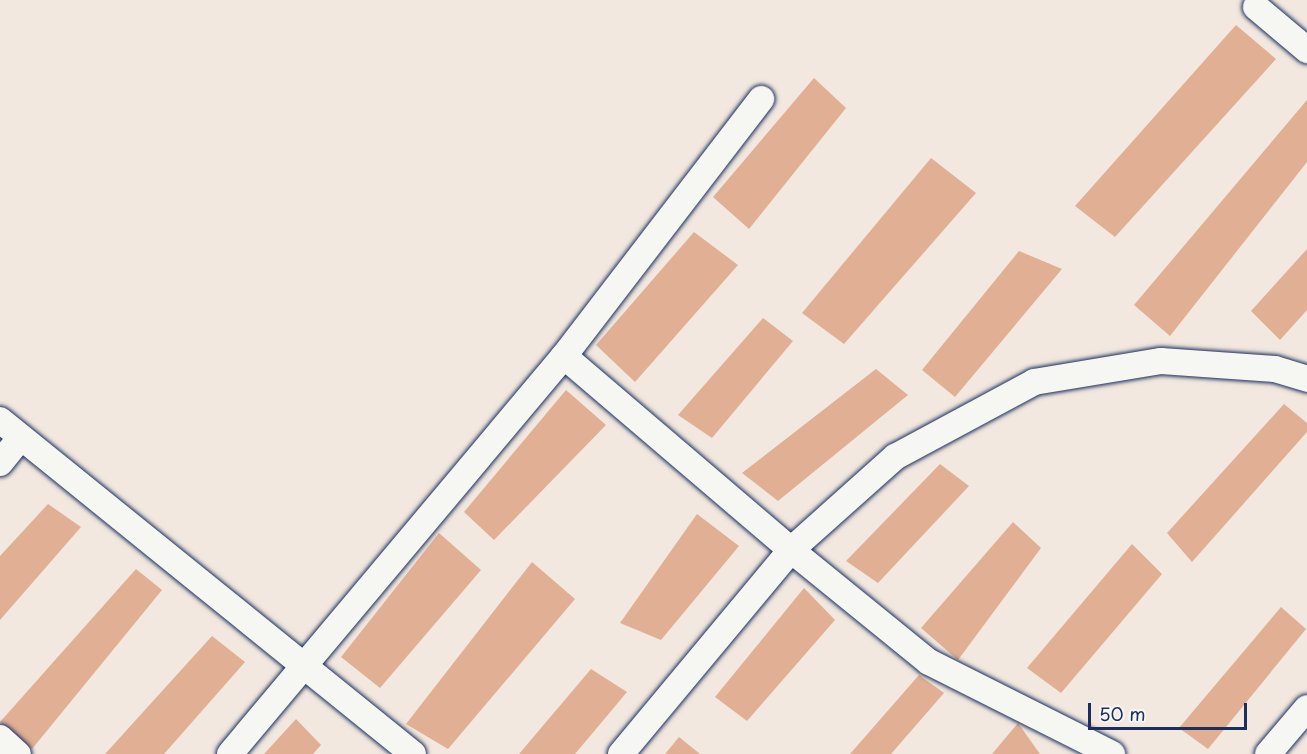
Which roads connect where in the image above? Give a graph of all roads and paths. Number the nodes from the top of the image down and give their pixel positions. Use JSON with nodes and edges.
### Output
{"nodes":[{"id":1,"x":1256,"y":7,"type":"dead end"},
{"id":2,"x":1307,"y":50,"type":"edge"},
{"id":3,"x":761,"y":99,"type":"dead end"},
{"id":4,"x":564,"y":356,"type":"junction"},
{"id":5,"x":1307,"y":379,"type":"edge"},
{"id":6,"x":0,"y":420,"type":"edge"},
{"id":7,"x":21,"y":437,"type":"junction"},
{"id":8,"x":0,"y":463,"type":"edge"},
{"id":9,"x":791,"y":550,"type":"junction"},
{"id":10,"x":303,"y":665,"type":"junction"},
{"id":11,"x":1307,"y":708,"type":"edge"},
{"id":12,"x":0,"y":738,"type":"edge"},
{"id":13,"x":18,"y":754,"type":"edge"},
{"id":14,"x":230,"y":754,"type":"edge"},
{"id":15,"x":413,"y":754,"type":"edge"},
{"id":16,"x":621,"y":754,"type":"edge"},
{"id":17,"x":1112,"y":754,"type":"edge"},
{"id":18,"x":1268,"y":754,"type":"edge"}],
"edges":[{"from":1,"to":2,"type":"street"},
{"from":3,"to":4,"type":"street"},
{"from":4,"to":9,"type":"street"},
{"from":4,"to":10,"type":"street"},
{"from":5,"to":9,"type":"street"},
{"from":6,"to":7,"type":"street"},
{"from":7,"to":8,"type":"street"},
{"from":7,"to":10,"type":"street"},
{"from":9,"to":16,"type":"street"},
{"from":9,"to":17,"type":"street"},
{"from":10,"to":14,"type":"street"},
{"from":10,"to":15,"type":"street"},
{"from":11,"to":18,"type":"street"},
{"from":12,"to":13,"type":"street"}]}
